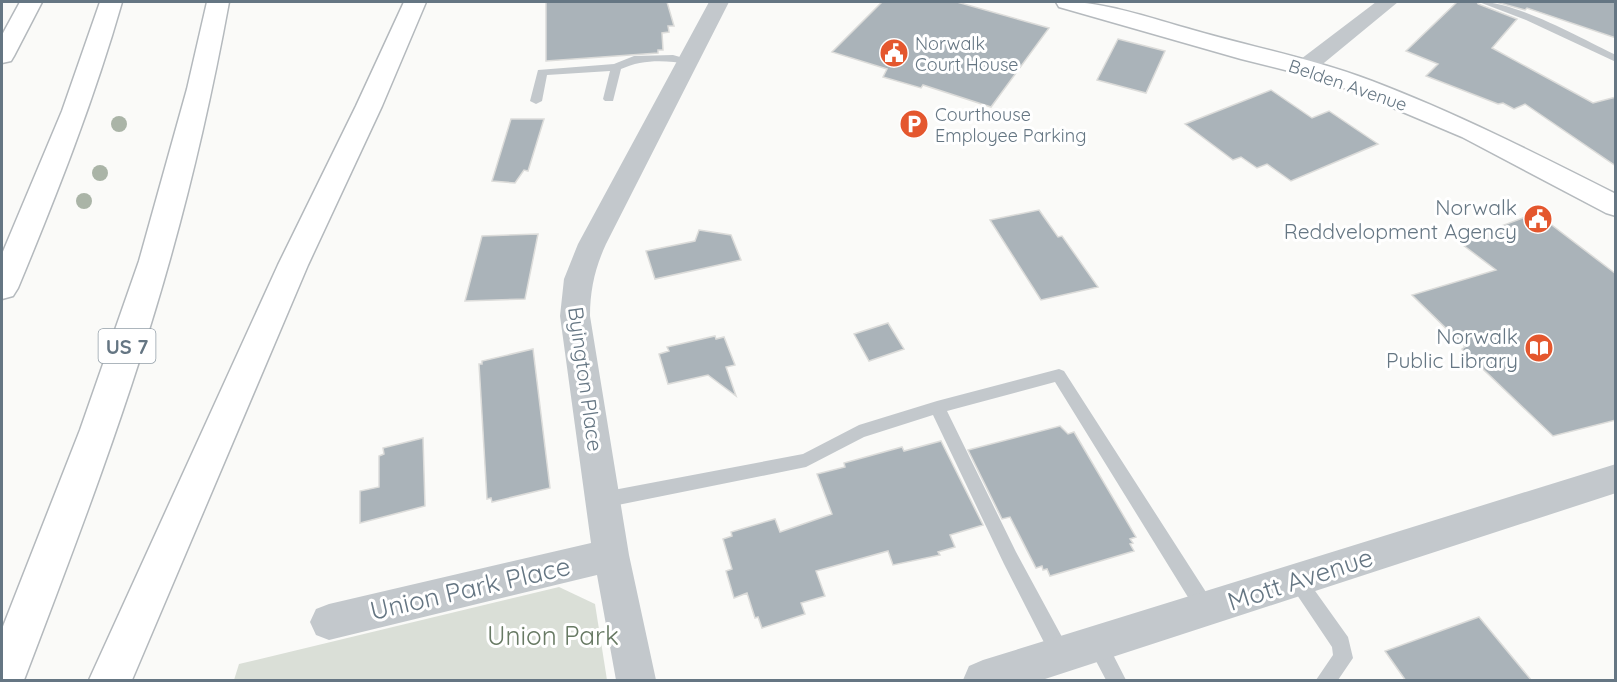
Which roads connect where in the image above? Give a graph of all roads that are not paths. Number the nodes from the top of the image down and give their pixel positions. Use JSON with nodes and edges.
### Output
{"nodes":[{"id":1,"x":32,"y":2,"type":"edge"},
{"id":2,"x":111,"y":2,"type":"edge"},
{"id":3,"x":218,"y":2,"type":"edge"},
{"id":4,"x":415,"y":2,"type":"edge"},
{"id":5,"x":719,"y":2,"type":"edge"},
{"id":6,"x":1067,"y":2,"type":"edge"},
{"id":7,"x":1388,"y":2,"type":"edge"},
{"id":8,"x":1484,"y":2,"type":"edge"},
{"id":9,"x":2,"y":56,"type":"edge"},
{"id":10,"x":1616,"y":59,"type":"edge"},
{"id":11,"x":688,"y":61,"type":"junction"},
{"id":12,"x":616,"y":67,"type":"junction"},
{"id":13,"x":1305,"y":67,"type":"junction"},
{"id":14,"x":609,"y":99,"type":"dead end"},
{"id":15,"x":536,"y":101,"type":"dead end"},
{"id":16,"x":1616,"y":206,"type":"edge"},
{"id":17,"x":2,"y":288,"type":"edge"},
{"id":18,"x":937,"y":407,"type":"junction"},
{"id":19,"x":1616,"y":478,"type":"edge"},
{"id":20,"x":603,"y":500,"type":"junction"},
{"id":21,"x":611,"y":555,"type":"junction"},
{"id":22,"x":1297,"y":580,"type":"junction"},
{"id":23,"x":1206,"y":609,"type":"junction"},
{"id":24,"x":329,"y":622,"type":"dead end"},
{"id":25,"x":1097,"y":644,"type":"junction"},
{"id":26,"x":1061,"y":656,"type":"junction"},
{"id":27,"x":2,"y":681,"type":"edge"},
{"id":28,"x":110,"y":681,"type":"edge"},
{"id":29,"x":636,"y":681,"type":"edge"},
{"id":30,"x":983,"y":681,"type":"edge"},
{"id":31,"x":1116,"y":681,"type":"edge"},
{"id":32,"x":1326,"y":681,"type":"edge"}],
"edges":[{"from":1,"to":9,"type":"main road"},
{"from":2,"to":17,"type":"main road"},
{"from":3,"to":27,"type":"main road","number":"US 7"},
{"from":4,"to":28,"type":"main road"},
{"from":5,"to":11,"type":"street","name":"Byington Place"},
{"from":6,"to":13,"type":"main road","name":"Belden Avenue"},
{"from":7,"to":13,"type":"street"},
{"from":8,"to":10,"type":"lane"},
{"from":11,"to":12,"type":"lane"},
{"from":11,"to":20,"type":"street","name":"Byington Place"},
{"from":12,"to":14,"type":"lane"},
{"from":12,"to":15,"type":"lane"},
{"from":13,"to":16,"type":"main road","name":"Belden Avenue"},
{"from":18,"to":20,"type":"lane"},
{"from":18,"to":23,"type":"lane"},
{"from":18,"to":26,"type":"lane"},
{"from":19,"to":22,"type":"street","name":"Mott Avenue"},
{"from":20,"to":21,"type":"street","name":"Byington Place"},
{"from":21,"to":24,"type":"street","name":"Union Park Place"},
{"from":21,"to":29,"type":"street","name":"Byington Place"},
{"from":22,"to":23,"type":"street","name":"Mott Avenue"},
{"from":22,"to":32,"type":"lane"},
{"from":23,"to":25,"type":"street","name":"Mott Avenue"},
{"from":25,"to":26,"type":"street","name":"Mott Avenue"},
{"from":25,"to":31,"type":"lane"},
{"from":26,"to":30,"type":"street","name":"Mott Avenue"}]}
